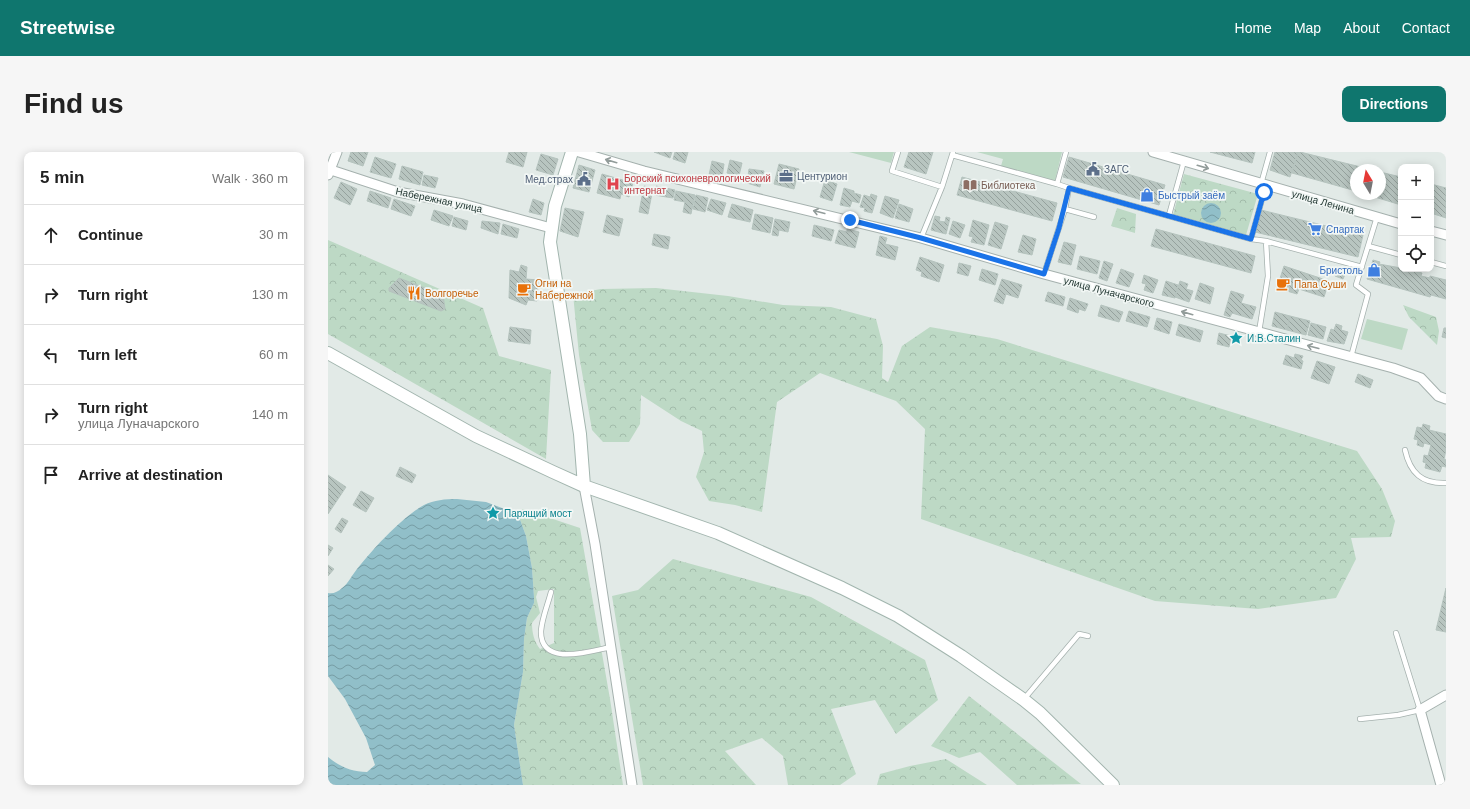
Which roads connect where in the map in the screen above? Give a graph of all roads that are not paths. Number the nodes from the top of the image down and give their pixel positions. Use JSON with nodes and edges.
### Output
{"nodes":[{"id":1,"x":337,"y":152,"type":"edge"},
{"id":2,"x":572,"y":152,"type":"edge"},
{"id":3,"x":578,"y":152,"type":"edge"},
{"id":4,"x":898,"y":152,"type":"edge"},
{"id":5,"x":1066,"y":152,"type":"edge"},
{"id":6,"x":1153,"y":152,"type":"edge"},
{"id":7,"x":1270,"y":152,"type":"edge"},
{"id":8,"x":952,"y":154,"type":"edge"},
{"id":9,"x":1184,"y":162,"type":"junction"},
{"id":10,"x":329,"y":172,"type":"edge"},
{"id":11,"x":1057,"y":184,"type":"junction"},
{"id":12,"x":1263,"y":185,"type":"junction"},
{"id":13,"x":942,"y":186,"type":"junction"},
{"id":14,"x":1069,"y":188,"type":"junction"},
{"id":15,"x":1065,"y":209,"type":"junction"},
{"id":16,"x":1094,"y":216,"type":"dead end"},
{"id":17,"x":1169,"y":216,"type":"junction"},
{"id":18,"x":1377,"y":217,"type":"junction"},
{"id":19,"x":1398,"y":223,"type":"edge"},
{"id":20,"x":551,"y":228,"type":"junction"},
{"id":21,"x":1434,"y":233,"type":"edge"},
{"id":22,"x":1446,"y":235,"type":"edge"},
{"id":23,"x":921,"y":238,"type":"junction"},
{"id":24,"x":1251,"y":239,"type":"junction"},
{"id":25,"x":1266,"y":241,"type":"junction"},
{"id":26,"x":1368,"y":246,"type":"junction"},
{"id":27,"x":1398,"y":254,"type":"edge"},
{"id":28,"x":1434,"y":263,"type":"edge"},
{"id":29,"x":1446,"y":266,"type":"edge"},
{"id":30,"x":1362,"y":267,"type":"junction"},
{"id":31,"x":1044,"y":274,"type":"junction"},
{"id":32,"x":1259,"y":332,"type":"junction"},
{"id":33,"x":328,"y":353,"type":"edge"},
{"id":34,"x":1351,"y":357,"type":"junction"},
{"id":35,"x":1446,"y":399,"type":"edge"},
{"id":36,"x":1405,"y":450,"type":"dead end"},
{"id":37,"x":1446,"y":483,"type":"edge"},
{"id":38,"x":584,"y":486,"type":"junction"},
{"id":39,"x":551,"y":592,"type":"dead end"},
{"id":40,"x":1396,"y":634,"type":"dead end"},
{"id":41,"x":1088,"y":636,"type":"dead end"},
{"id":42,"x":611,"y":647,"type":"junction"},
{"id":43,"x":1446,"y":695,"type":"edge"},
{"id":44,"x":1024,"y":700,"type":"junction"},
{"id":45,"x":1420,"y":710,"type":"junction"},
{"id":46,"x":1360,"y":719,"type":"dead end"},
{"id":47,"x":632,"y":785,"type":"edge"},
{"id":48,"x":1114,"y":785,"type":"edge"},
{"id":49,"x":1441,"y":785,"type":"edge"}],
"edges":[{"from":1,"to":10,"type":"street"},
{"from":2,"to":20,"type":"main road"},
{"from":23,"to":3,"type":"street","name":"улица Луначарского","one_way":true},
{"from":4,"to":13,"type":"lane"},
{"from":5,"to":11,"type":"lane"},
{"from":6,"to":9,"type":"street","name":"улица Ленина"},
{"from":7,"to":12,"type":"lane"},
{"from":8,"to":11,"type":"lane"},
{"from":8,"to":13,"type":"lane"},
{"from":9,"to":12,"type":"street","name":"улица Ленина","one_way":true},
{"from":9,"to":17,"type":"lane"},
{"from":10,"to":20,"type":"street","name":"Набережная улица"},
{"from":11,"to":14,"type":"lane"},
{"from":12,"to":18,"type":"street","name":"улица Ленина"},
{"from":12,"to":24,"type":"lane"},
{"from":13,"to":23,"type":"lane"},
{"from":14,"to":15,"type":"lane"},
{"from":14,"to":17,"type":"lane"},
{"from":15,"to":16,"type":"lane"},
{"from":15,"to":31,"type":"lane"},
{"from":17,"to":24,"type":"lane"},
{"from":18,"to":19,"type":"street","name":"улица Ленина"},
{"from":18,"to":26,"type":"lane"},
{"from":20,"to":38,"type":"main road"},
{"from":21,"to":22,"type":"street"},
{"from":23,"to":31,"type":"street","name":"улица Луначарского"},
{"from":24,"to":25,"type":"lane"},
{"from":25,"to":30,"type":"lane"},
{"from":25,"to":32,"type":"lane"},
{"from":26,"to":27,"type":"lane"},
{"from":26,"to":30,"type":"lane"},
{"from":28,"to":29,"type":"lane"},
{"from":30,"to":34,"type":"lane"},
{"from":32,"to":31,"type":"street","name":"улица Луначарского","one_way":true},
{"from":34,"to":32,"type":"street","name":"улица Луначарского","one_way":true},
{"from":33,"to":38,"type":"main road"},
{"from":34,"to":35,"type":"street","name":"улица Луначарского"},
{"from":36,"to":37,"type":"lane"},
{"from":38,"to":42,"type":"street"},
{"from":38,"to":44,"type":"main road"},
{"from":39,"to":42,"type":"lane"},
{"from":40,"to":45,"type":"lane"},
{"from":41,"to":44,"type":"lane"},
{"from":42,"to":47,"type":"street"},
{"from":43,"to":45,"type":"street"},
{"from":44,"to":48,"type":"main road"},
{"from":45,"to":46,"type":"lane"},
{"from":45,"to":49,"type":"street"}]}
